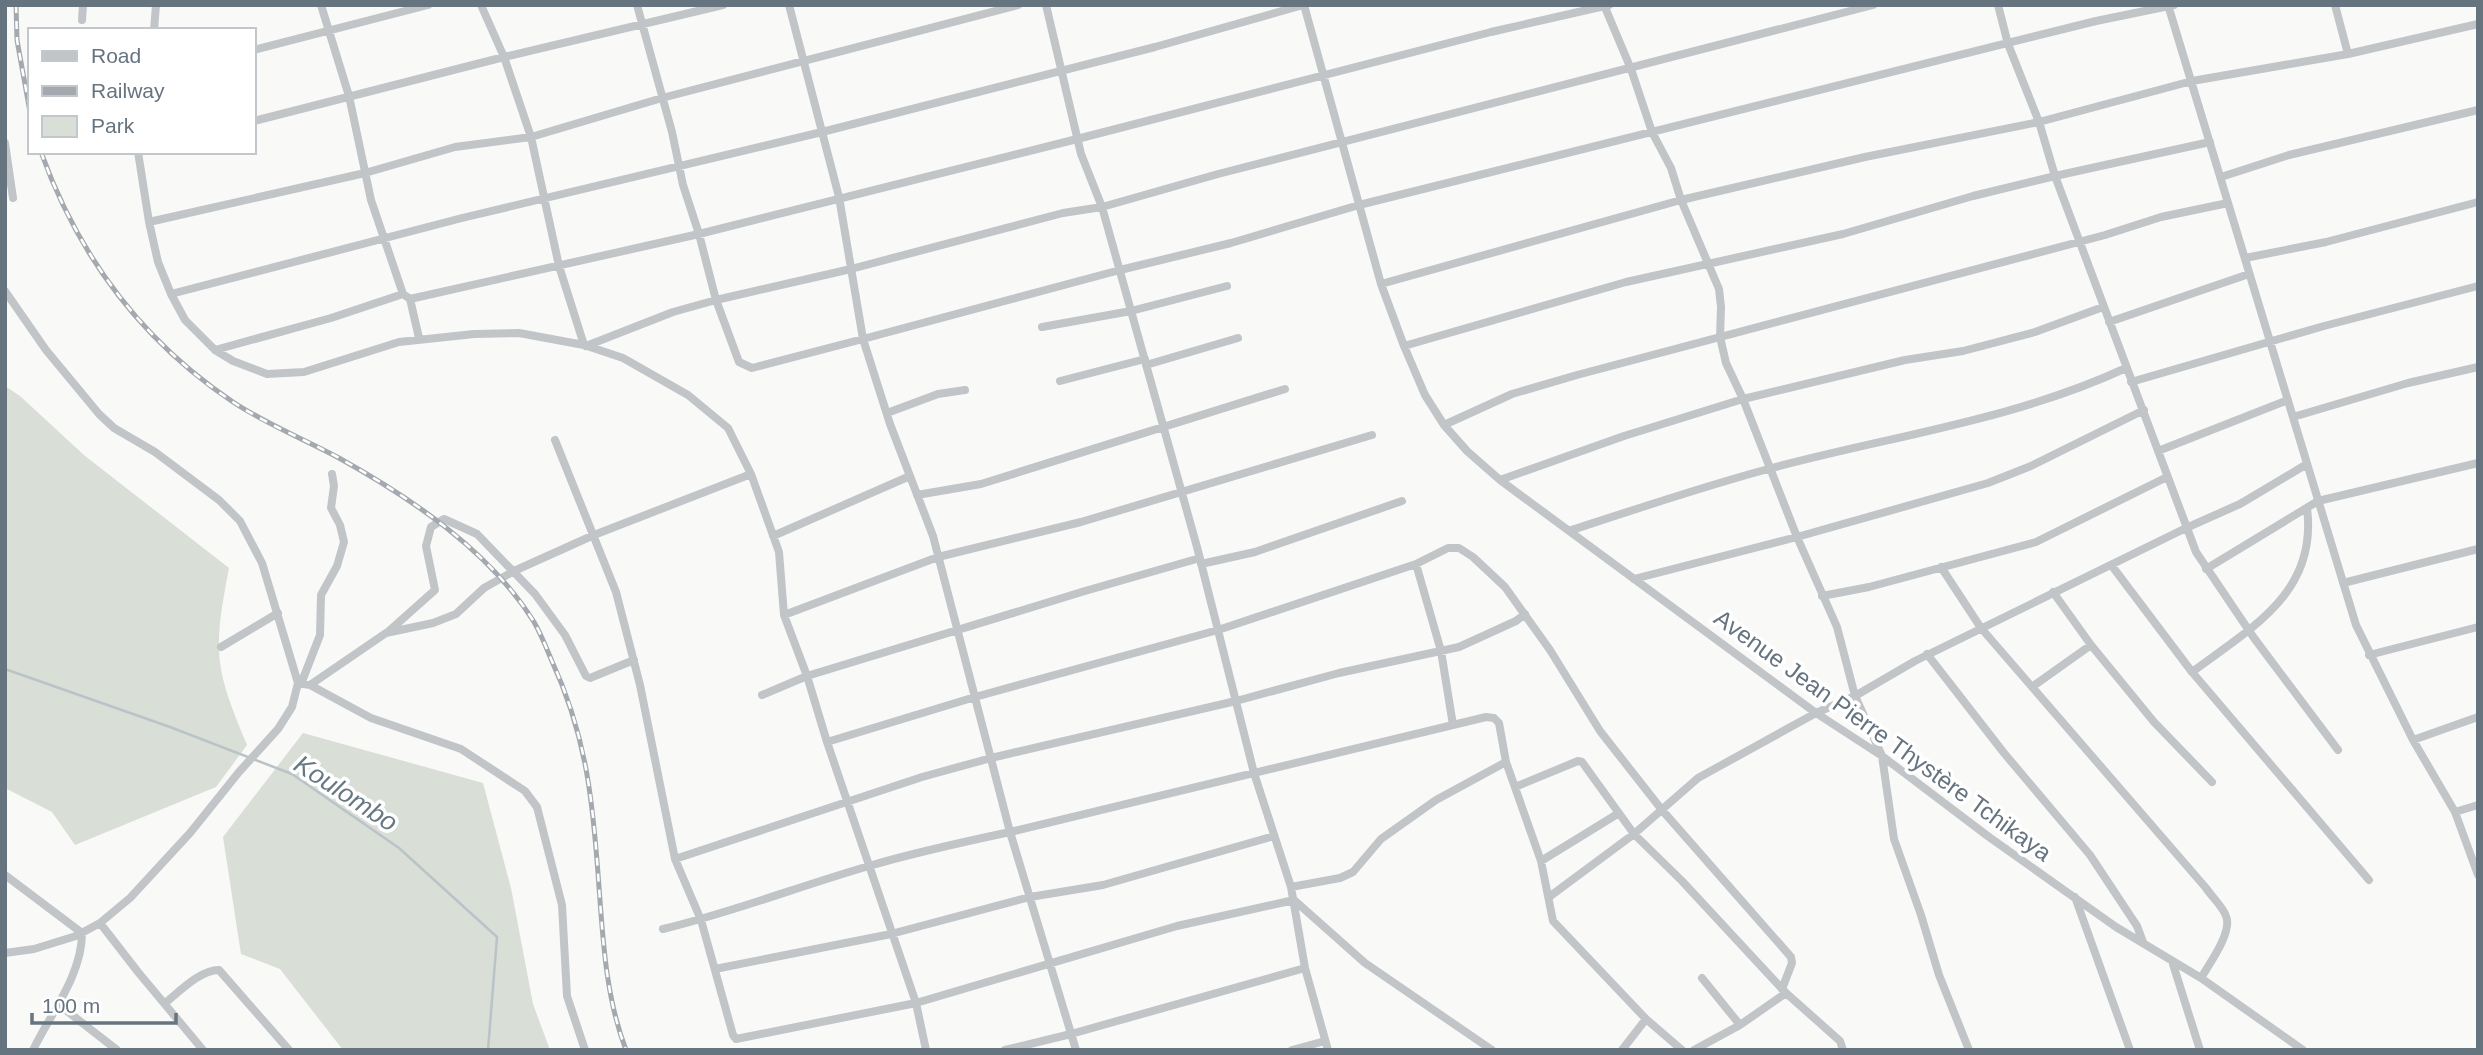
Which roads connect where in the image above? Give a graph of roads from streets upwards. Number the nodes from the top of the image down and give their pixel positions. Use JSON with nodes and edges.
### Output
{"nodes":[{"id":1,"x":83,"y":5,"type":"edge"},
{"id":2,"x":156,"y":5,"type":"edge"},
{"id":3,"x":321,"y":5,"type":"edge"},
{"id":4,"x":428,"y":5,"type":"edge"},
{"id":5,"x":481,"y":5,"type":"edge"},
{"id":6,"x":637,"y":5,"type":"edge"},
{"id":7,"x":723,"y":5,"type":"edge"},
{"id":8,"x":789,"y":5,"type":"edge"},
{"id":9,"x":1018,"y":5,"type":"edge"},
{"id":10,"x":1046,"y":5,"type":"edge"},
{"id":11,"x":1303,"y":5,"type":"edge"},
{"id":12,"x":1873,"y":5,"type":"edge"},
{"id":13,"x":1998,"y":5,"type":"edge"},
{"id":14,"x":2335,"y":5,"type":"edge"},
{"id":15,"x":1606,"y":6,"type":"edge"},
{"id":16,"x":2170,"y":6,"type":"edge"},
{"id":17,"x":82,"y":20,"type":"dead end"},
{"id":18,"x":2478,"y":24,"type":"edge"},
{"id":19,"x":643,"y":25,"type":"junction"},
{"id":20,"x":154,"y":28,"type":"edge"},
{"id":21,"x":329,"y":32,"type":"junction"},
{"id":22,"x":2008,"y":44,"type":"junction"},
{"id":23,"x":256,"y":50,"type":"edge"},
{"id":24,"x":2348,"y":54,"type":"junction"},
{"id":25,"x":504,"y":57,"type":"junction"},
{"id":26,"x":804,"y":62,"type":"junction"},
{"id":27,"x":1062,"y":69,"type":"junction"},
{"id":28,"x":1631,"y":69,"type":"junction"},
{"id":29,"x":1323,"y":75,"type":"junction"},
{"id":30,"x":2192,"y":81,"type":"junction"},
{"id":31,"x":349,"y":96,"type":"junction"},
{"id":32,"x":662,"y":97,"type":"junction"},
{"id":33,"x":2478,"y":110,"type":"edge"},
{"id":34,"x":256,"y":120,"type":"edge"},
{"id":35,"x":2039,"y":122,"type":"junction"},
{"id":36,"x":822,"y":132,"type":"junction"},
{"id":37,"x":1652,"y":132,"type":"junction"},
{"id":38,"x":531,"y":136,"type":"junction"},
{"id":39,"x":1077,"y":139,"type":"junction"},
{"id":40,"x":1343,"y":141,"type":"junction"},
{"id":41,"x":5,"y":142,"type":"edge"},
{"id":42,"x":2210,"y":142,"type":"junction"},
{"id":43,"x":138,"y":154,"type":"edge"},
{"id":44,"x":679,"y":164,"type":"junction"},
{"id":45,"x":365,"y":173,"type":"junction"},
{"id":46,"x":2054,"y":176,"type":"junction"},
{"id":47,"x":2221,"y":177,"type":"junction"},
{"id":48,"x":839,"y":197,"type":"junction"},
{"id":49,"x":13,"y":198,"type":"dead end"},
{"id":50,"x":543,"y":200,"type":"junction"},
{"id":51,"x":1681,"y":200,"type":"junction"},
{"id":52,"x":2478,"y":202,"type":"edge"},
{"id":53,"x":2228,"y":203,"type":"junction"},
{"id":54,"x":1359,"y":205,"type":"junction"},
{"id":55,"x":1102,"y":206,"type":"junction"},
{"id":56,"x":149,"y":222,"type":"junction"},
{"id":57,"x":699,"y":234,"type":"junction"},
{"id":58,"x":383,"y":238,"type":"junction"},
{"id":59,"x":2079,"y":240,"type":"junction"},
{"id":60,"x":2245,"y":258,"type":"junction"},
{"id":61,"x":1709,"y":262,"type":"junction"},
{"id":62,"x":559,"y":265,"type":"junction"},
{"id":63,"x":851,"y":269,"type":"junction"},
{"id":64,"x":1120,"y":270,"type":"junction"},
{"id":65,"x":2249,"y":274,"type":"junction"},
{"id":66,"x":1381,"y":284,"type":"junction"},
{"id":67,"x":1227,"y":286,"type":"dead end"},
{"id":68,"x":2478,"y":286,"type":"edge"},
{"id":69,"x":5,"y":291,"type":"edge"},
{"id":70,"x":171,"y":294,"type":"junction"},
{"id":71,"x":406,"y":297,"type":"junction"},
{"id":72,"x":716,"y":300,"type":"junction"},
{"id":73,"x":2103,"y":307,"type":"junction"},
{"id":74,"x":1131,"y":312,"type":"junction"},
{"id":75,"x":2109,"y":322,"type":"junction"},
{"id":76,"x":1042,"y":327,"type":"dead end"},
{"id":77,"x":1720,"y":337,"type":"junction"},
{"id":78,"x":419,"y":338,"type":"junction"},
{"id":79,"x":1238,"y":338,"type":"dead end"},
{"id":80,"x":863,"y":339,"type":"junction"},
{"id":81,"x":2270,"y":343,"type":"junction"},
{"id":82,"x":585,"y":345,"type":"junction"},
{"id":83,"x":1404,"y":346,"type":"junction"},
{"id":84,"x":215,"y":350,"type":"junction"},
{"id":85,"x":1146,"y":362,"type":"junction"},
{"id":86,"x":2478,"y":367,"type":"edge"},
{"id":87,"x":2126,"y":368,"type":"junction"},
{"id":88,"x":1060,"y":381,"type":"dead end"},
{"id":89,"x":2131,"y":382,"type":"junction"},
{"id":90,"x":1285,"y":389,"type":"dead end"},
{"id":91,"x":965,"y":390,"type":"dead end"},
{"id":92,"x":1743,"y":399,"type":"junction"},
{"id":93,"x":2288,"y":400,"type":"junction"},
{"id":94,"x":2144,"y":411,"type":"junction"},
{"id":95,"x":887,"y":412,"type":"junction"},
{"id":96,"x":2293,"y":417,"type":"junction"},
{"id":97,"x":1444,"y":425,"type":"junction"},
{"id":98,"x":1164,"y":428,"type":"junction"},
{"id":99,"x":1373,"y":435,"type":"dead end"},
{"id":100,"x":555,"y":440,"type":"dead end"},
{"id":101,"x":2158,"y":451,"type":"junction"},
{"id":102,"x":2478,"y":463,"type":"edge"},
{"id":103,"x":2307,"y":464,"type":"junction"},
{"id":104,"x":1771,"y":468,"type":"junction"},
{"id":105,"x":332,"y":474,"type":"dead end"},
{"id":106,"x":751,"y":474,"type":"junction"},
{"id":107,"x":910,"y":476,"type":"junction"},
{"id":108,"x":2167,"y":477,"type":"junction"},
{"id":109,"x":1500,"y":480,"type":"junction"},
{"id":110,"x":1182,"y":492,"type":"junction"},
{"id":111,"x":917,"y":495,"type":"junction"},
{"id":112,"x":1402,"y":501,"type":"dead end"},
{"id":113,"x":2318,"y":501,"type":"junction"},
{"id":114,"x":2307,"y":508,"type":"junction"},
{"id":115,"x":2186,"y":528,"type":"junction"},
{"id":116,"x":1569,"y":531,"type":"junction"},
{"id":117,"x":594,"y":535,"type":"junction"},
{"id":118,"x":773,"y":536,"type":"junction"},
{"id":119,"x":1797,"y":537,"type":"junction"},
{"id":120,"x":2478,"y":549,"type":"edge"},
{"id":121,"x":938,"y":557,"type":"junction"},
{"id":122,"x":1201,"y":561,"type":"junction"},
{"id":123,"x":1416,"y":564,"type":"junction"},
{"id":124,"x":2112,"y":566,"type":"junction"},
{"id":125,"x":1941,"y":567,"type":"junction"},
{"id":126,"x":2206,"y":569,"type":"junction"},
{"id":127,"x":514,"y":571,"type":"junction"},
{"id":128,"x":1634,"y":579,"type":"junction"},
{"id":129,"x":2343,"y":583,"type":"junction"},
{"id":130,"x":2053,"y":592,"type":"junction"},
{"id":131,"x":1822,"y":596,"type":"junction"},
{"id":132,"x":278,"y":613,"type":"junction"},
{"id":133,"x":1525,"y":614,"type":"junction"},
{"id":134,"x":784,"y":615,"type":"junction"},
{"id":135,"x":2478,"y":627,"type":"edge"},
{"id":136,"x":1981,"y":628,"type":"junction"},
{"id":137,"x":1218,"y":630,"type":"junction"},
{"id":138,"x":2248,"y":630,"type":"junction"},
{"id":139,"x":958,"y":631,"type":"junction"},
{"id":140,"x":386,"y":633,"type":"junction"},
{"id":141,"x":2091,"y":645,"type":"junction"},
{"id":142,"x":221,"y":647,"type":"dead end"},
{"id":143,"x":1441,"y":651,"type":"junction"},
{"id":144,"x":1927,"y":654,"type":"junction"},
{"id":145,"x":2369,"y":655,"type":"junction"},
{"id":146,"x":634,"y":660,"type":"junction"},
{"id":147,"x":2192,"y":672,"type":"junction"},
{"id":148,"x":807,"y":676,"type":"junction"},
{"id":149,"x":303,"y":684,"type":"junction"},
{"id":150,"x":2032,"y":687,"type":"junction"},
{"id":151,"x":762,"y":695,"type":"dead end"},
{"id":152,"x":1855,"y":696,"type":"junction"},
{"id":153,"x":975,"y":697,"type":"junction"},
{"id":154,"x":1236,"y":701,"type":"junction"},
{"id":155,"x":1816,"y":713,"type":"junction"},
{"id":156,"x":2478,"y":717,"type":"edge"},
{"id":157,"x":1452,"y":725,"type":"junction"},
{"id":158,"x":2413,"y":740,"type":"junction"},
{"id":159,"x":827,"y":741,"type":"junction"},
{"id":160,"x":2338,"y":750,"type":"dead end"},
{"id":161,"x":1882,"y":756,"type":"junction"},
{"id":162,"x":991,"y":758,"type":"junction"},
{"id":163,"x":1506,"y":762,"type":"junction"},
{"id":164,"x":1254,"y":773,"type":"junction"},
{"id":165,"x":2212,"y":782,"type":"dead end"},
{"id":166,"x":1516,"y":787,"type":"junction"},
{"id":167,"x":848,"y":802,"type":"junction"},
{"id":168,"x":2478,"y":805,"type":"edge"},
{"id":169,"x":1661,"y":810,"type":"junction"},
{"id":170,"x":2455,"y":812,"type":"junction"},
{"id":171,"x":1619,"y":813,"type":"junction"},
{"id":172,"x":1010,"y":832,"type":"junction"},
{"id":173,"x":1634,"y":834,"type":"junction"},
{"id":174,"x":1274,"y":836,"type":"junction"},
{"id":175,"x":675,"y":859,"type":"junction"},
{"id":176,"x":1541,"y":861,"type":"junction"},
{"id":177,"x":869,"y":866,"type":"junction"},
{"id":178,"x":5,"y":875,"type":"edge"},
{"id":179,"x":2478,"y":875,"type":"edge"},
{"id":180,"x":2369,"y":880,"type":"dead end"},
{"id":181,"x":1291,"y":887,"type":"junction"},
{"id":182,"x":1030,"y":897,"type":"junction"},
{"id":183,"x":1549,"y":897,"type":"junction"},
{"id":184,"x":2075,"y":897,"type":"junction"},
{"id":185,"x":1294,"y":900,"type":"junction"},
{"id":186,"x":701,"y":920,"type":"junction"},
{"id":187,"x":100,"y":923,"type":"junction"},
{"id":188,"x":663,"y":929,"type":"dead end"},
{"id":189,"x":82,"y":933,"type":"junction"},
{"id":190,"x":891,"y":934,"type":"junction"},
{"id":191,"x":2144,"y":944,"type":"junction"},
{"id":192,"x":5,"y":953,"type":"edge"},
{"id":193,"x":2172,"y":961,"type":"junction"},
{"id":194,"x":1050,"y":964,"type":"junction"},
{"id":195,"x":1306,"y":968,"type":"junction"},
{"id":196,"x":715,"y":969,"type":"junction"},
{"id":197,"x":1702,"y":978,"type":"dead end"},
{"id":198,"x":2201,"y":978,"type":"junction"},
{"id":199,"x":1784,"y":991,"type":"junction"},
{"id":200,"x":58,"y":1003,"type":"junction"},
{"id":201,"x":165,"y":1003,"type":"junction"},
{"id":202,"x":916,"y":1003,"type":"junction"},
{"id":203,"x":1646,"y":1019,"type":"junction"},
{"id":204,"x":1740,"y":1025,"type":"junction"},
{"id":205,"x":1071,"y":1034,"type":"junction"},
{"id":206,"x":1326,"y":1045,"type":"edge"},
{"id":207,"x":2300,"y":1049,"type":"edge"},
{"id":208,"x":33,"y":1050,"type":"edge"},
{"id":209,"x":117,"y":1050,"type":"edge"},
{"id":210,"x":203,"y":1050,"type":"edge"},
{"id":211,"x":289,"y":1050,"type":"edge"},
{"id":212,"x":585,"y":1050,"type":"edge"},
{"id":213,"x":926,"y":1050,"type":"edge"},
{"id":214,"x":1005,"y":1050,"type":"edge"},
{"id":215,"x":1076,"y":1050,"type":"edge"},
{"id":216,"x":1292,"y":1050,"type":"edge"},
{"id":217,"x":1492,"y":1050,"type":"edge"},
{"id":218,"x":1622,"y":1050,"type":"edge"},
{"id":219,"x":1682,"y":1050,"type":"edge"},
{"id":220,"x":1694,"y":1050,"type":"edge"},
{"id":221,"x":1843,"y":1050,"type":"edge"},
{"id":222,"x":1969,"y":1050,"type":"edge"},
{"id":223,"x":2130,"y":1050,"type":"edge"},
{"id":224,"x":2200,"y":1050,"type":"edge"}],
"edges":[{"from":1,"to":17,"type":"street"},
{"from":2,"to":20,"type":"street"},
{"from":3,"to":21,"type":"street"},
{"from":4,"to":21,"type":"street"},
{"from":5,"to":25,"type":"street"},
{"from":6,"to":19,"type":"street"},
{"from":7,"to":19,"type":"street"},
{"from":8,"to":26,"type":"street"},
{"from":9,"to":26,"type":"street"},
{"from":10,"to":27,"type":"street"},
{"from":11,"to":27,"type":"street"},
{"from":11,"to":29,"type":"street","name":"Avenue Jean Pierre Thystère Tchikaya"},
{"from":12,"to":28,"type":"street"},
{"from":13,"to":22,"type":"street"},
{"from":14,"to":24,"type":"street"},
{"from":15,"to":28,"type":"street"},
{"from":15,"to":29,"type":"street"},
{"from":16,"to":22,"type":"street"},
{"from":16,"to":30,"type":"street"},
{"from":18,"to":24,"type":"street"},
{"from":19,"to":25,"type":"street"},
{"from":19,"to":32,"type":"street"},
{"from":21,"to":23,"type":"street"},
{"from":21,"to":31,"type":"street"},
{"from":22,"to":35,"type":"street"},
{"from":22,"to":37,"type":"street"},
{"from":24,"to":30,"type":"street"},
{"from":25,"to":31,"type":"street"},
{"from":25,"to":38,"type":"street"},
{"from":26,"to":32,"type":"street"},
{"from":26,"to":36,"type":"street"},
{"from":27,"to":36,"type":"street"},
{"from":27,"to":39,"type":"street"},
{"from":28,"to":37,"type":"street"},
{"from":28,"to":40,"type":"street"},
{"from":29,"to":39,"type":"street"},
{"from":29,"to":40,"type":"street","name":"Avenue Jean Pierre Thystère Tchikaya"},
{"from":30,"to":35,"type":"street"},
{"from":30,"to":42,"type":"street"},
{"from":31,"to":34,"type":"street"},
{"from":31,"to":45,"type":"street"},
{"from":32,"to":38,"type":"street"},
{"from":32,"to":44,"type":"street"},
{"from":33,"to":47,"type":"street"},
{"from":35,"to":46,"type":"street"},
{"from":35,"to":51,"type":"street"},
{"from":36,"to":44,"type":"street"},
{"from":36,"to":48,"type":"street"},
{"from":37,"to":51,"type":"street"},
{"from":37,"to":54,"type":"street"},
{"from":38,"to":45,"type":"street"},
{"from":38,"to":50,"type":"street"},
{"from":39,"to":48,"type":"street"},
{"from":39,"to":55,"type":"street"},
{"from":40,"to":54,"type":"street","name":"Avenue Jean Pierre Thystère Tchikaya"},
{"from":40,"to":55,"type":"street"},
{"from":41,"to":49,"type":"street"},
{"from":42,"to":46,"type":"street"},
{"from":42,"to":47,"type":"street"},
{"from":43,"to":56,"type":"street"},
{"from":44,"to":50,"type":"street"},
{"from":44,"to":57,"type":"street"},
{"from":45,"to":56,"type":"street"},
{"from":45,"to":58,"type":"street"},
{"from":46,"to":59,"type":"street"},
{"from":46,"to":61,"type":"street"},
{"from":47,"to":53,"type":"street"},
{"from":48,"to":57,"type":"street"},
{"from":48,"to":63,"type":"street"},
{"from":50,"to":58,"type":"street"},
{"from":50,"to":62,"type":"street"},
{"from":51,"to":61,"type":"street"},
{"from":51,"to":66,"type":"street"},
{"from":52,"to":60,"type":"street"},
{"from":53,"to":59,"type":"street"},
{"from":53,"to":60,"type":"street"},
{"from":54,"to":64,"type":"street"},
{"from":54,"to":66,"type":"street","name":"Avenue Jean Pierre Thystère Tchikaya"},
{"from":55,"to":63,"type":"street"},
{"from":55,"to":64,"type":"street"},
{"from":56,"to":70,"type":"street"},
{"from":57,"to":62,"type":"street"},
{"from":57,"to":72,"type":"street"},
{"from":58,"to":70,"type":"street"},
{"from":58,"to":71,"type":"street"},
{"from":59,"to":73,"type":"street"},
{"from":59,"to":77,"type":"street"},
{"from":60,"to":65,"type":"street"},
{"from":61,"to":77,"type":"street"},
{"from":61,"to":83,"type":"street"},
{"from":62,"to":71,"type":"street"},
{"from":62,"to":82,"type":"street"},
{"from":63,"to":72,"type":"street"},
{"from":63,"to":80,"type":"street"},
{"from":64,"to":74,"type":"street"},
{"from":64,"to":80,"type":"street"},
{"from":65,"to":75,"type":"street"},
{"from":65,"to":81,"type":"street"},
{"from":66,"to":83,"type":"street","name":"Avenue Jean Pierre Thystère Tchikaya"},
{"from":67,"to":74,"type":"street"},
{"from":68,"to":81,"type":"street"},
{"from":69,"to":132,"type":"street"},
{"from":70,"to":84,"type":"street"},
{"from":71,"to":78,"type":"street"},
{"from":71,"to":84,"type":"street"},
{"from":72,"to":80,"type":"street"},
{"from":72,"to":82,"type":"street"},
{"from":73,"to":75,"type":"street"},
{"from":73,"to":92,"type":"street"},
{"from":74,"to":76,"type":"street"},
{"from":74,"to":85,"type":"street"},
{"from":75,"to":87,"type":"street"},
{"from":77,"to":92,"type":"street"},
{"from":77,"to":97,"type":"street"},
{"from":78,"to":82,"type":"street"},
{"from":78,"to":84,"type":"street"},
{"from":79,"to":85,"type":"street"},
{"from":80,"to":95,"type":"street"},
{"from":81,"to":89,"type":"street"},
{"from":81,"to":93,"type":"street"},
{"from":82,"to":106,"type":"street"},
{"from":83,"to":97,"type":"street","name":"Avenue Jean Pierre Thystère Tchikaya"},
{"from":85,"to":88,"type":"street"},
{"from":85,"to":98,"type":"street"},
{"from":86,"to":96,"type":"street"},
{"from":87,"to":89,"type":"street"},
{"from":87,"to":104,"type":"street"},
{"from":89,"to":94,"type":"street"},
{"from":90,"to":98,"type":"street"},
{"from":91,"to":95,"type":"street"},
{"from":92,"to":104,"type":"street"},
{"from":92,"to":109,"type":"street"},
{"from":93,"to":96,"type":"street"},
{"from":93,"to":101,"type":"street"},
{"from":94,"to":101,"type":"street"},
{"from":94,"to":119,"type":"street"},
{"from":95,"to":107,"type":"street"},
{"from":96,"to":103,"type":"street"},
{"from":97,"to":109,"type":"street","name":"Avenue Jean Pierre Thystère Tchikaya"},
{"from":98,"to":110,"type":"street"},
{"from":98,"to":111,"type":"street"},
{"from":99,"to":110,"type":"street"},
{"from":100,"to":117,"type":"street"},
{"from":101,"to":108,"type":"street"},
{"from":102,"to":113,"type":"street"},
{"from":103,"to":113,"type":"street"},
{"from":103,"to":115,"type":"street"},
{"from":104,"to":116,"type":"street"},
{"from":104,"to":119,"type":"street"},
{"from":105,"to":149,"type":"street"},
{"from":106,"to":117,"type":"street"},
{"from":106,"to":118,"type":"street"},
{"from":107,"to":111,"type":"street"},
{"from":107,"to":118,"type":"street"},
{"from":108,"to":115,"type":"street"},
{"from":108,"to":125,"type":"street"},
{"from":109,"to":116,"type":"street","name":"Avenue Jean Pierre Thystère Tchikaya"},
{"from":110,"to":121,"type":"street"},
{"from":110,"to":122,"type":"street"},
{"from":111,"to":121,"type":"street"},
{"from":112,"to":122,"type":"street"},
{"from":113,"to":114,"type":"street"},
{"from":113,"to":129,"type":"street"},
{"from":114,"to":126,"type":"street"},
{"from":114,"to":138,"type":"street"},
{"from":115,"to":124,"type":"street"},
{"from":115,"to":126,"type":"street"},
{"from":116,"to":128,"type":"street","name":"Avenue Jean Pierre Thystère Tchikaya"},
{"from":117,"to":127,"type":"street"},
{"from":117,"to":146,"type":"street"},
{"from":118,"to":134,"type":"street"},
{"from":119,"to":128,"type":"street"},
{"from":119,"to":131,"type":"street"},
{"from":120,"to":129,"type":"street"},
{"from":121,"to":134,"type":"street"},
{"from":121,"to":139,"type":"street"},
{"from":122,"to":137,"type":"street"},
{"from":122,"to":139,"type":"street"},
{"from":123,"to":133,"type":"street"},
{"from":123,"to":137,"type":"street"},
{"from":123,"to":143,"type":"street"},
{"from":124,"to":130,"type":"street"},
{"from":124,"to":147,"type":"street"},
{"from":125,"to":131,"type":"street"},
{"from":125,"to":136,"type":"street"},
{"from":126,"to":138,"type":"street"},
{"from":127,"to":140,"type":"street"},
{"from":127,"to":140,"type":"street"},
{"from":127,"to":146,"type":"street"},
{"from":128,"to":155,"type":"street","name":"Avenue Jean Pierre Thystère Tchikaya"},
{"from":129,"to":145,"type":"street"},
{"from":130,"to":136,"type":"street"},
{"from":130,"to":141,"type":"street"},
{"from":131,"to":152,"type":"street"},
{"from":132,"to":142,"type":"street"},
{"from":132,"to":149,"type":"street"},
{"from":133,"to":143,"type":"street"},
{"from":133,"to":169,"type":"street"},
{"from":134,"to":148,"type":"street"},
{"from":135,"to":145,"type":"street"},
{"from":136,"to":144,"type":"street"},
{"from":136,"to":150,"type":"street"},
{"from":137,"to":153,"type":"street"},
{"from":137,"to":154,"type":"street"},
{"from":138,"to":147,"type":"street"},
{"from":138,"to":160,"type":"street"},
{"from":139,"to":148,"type":"street"},
{"from":139,"to":153,"type":"street"},
{"from":140,"to":149,"type":"street"},
{"from":141,"to":150,"type":"street"},
{"from":141,"to":165,"type":"street"},
{"from":143,"to":154,"type":"street"},
{"from":143,"to":157,"type":"street"},
{"from":144,"to":152,"type":"street"},
{"from":144,"to":191,"type":"street"},
{"from":145,"to":158,"type":"street"},
{"from":146,"to":175,"type":"street"},
{"from":147,"to":180,"type":"street"},
{"from":148,"to":151,"type":"street"},
{"from":148,"to":159,"type":"street"},
{"from":149,"to":187,"type":"street"},
{"from":149,"to":212,"type":"street"},
{"from":150,"to":198,"type":"street"},
{"from":152,"to":155,"type":"street"},
{"from":152,"to":161,"type":"street"},
{"from":153,"to":159,"type":"street"},
{"from":153,"to":162,"type":"street"},
{"from":154,"to":162,"type":"street"},
{"from":154,"to":164,"type":"street"},
{"from":155,"to":161,"type":"street","name":"Avenue Jean Pierre Thystère Tchikaya"},
{"from":155,"to":169,"type":"street"},
{"from":156,"to":158,"type":"street"},
{"from":157,"to":163,"type":"street"},
{"from":157,"to":164,"type":"street"},
{"from":158,"to":170,"type":"street"},
{"from":159,"to":167,"type":"street"},
{"from":161,"to":184,"type":"street","name":"Avenue Jean Pierre Thystère Tchikaya"},
{"from":161,"to":222,"type":"street"},
{"from":162,"to":167,"type":"street"},
{"from":162,"to":172,"type":"street"},
{"from":163,"to":166,"type":"street"},
{"from":163,"to":181,"type":"street"},
{"from":164,"to":172,"type":"street"},
{"from":164,"to":174,"type":"street"},
{"from":166,"to":171,"type":"street"},
{"from":166,"to":176,"type":"street"},
{"from":167,"to":175,"type":"street"},
{"from":167,"to":177,"type":"street"},
{"from":168,"to":170,"type":"street"},
{"from":169,"to":173,"type":"street"},
{"from":169,"to":199,"type":"street"},
{"from":170,"to":179,"type":"street"},
{"from":171,"to":173,"type":"street"},
{"from":171,"to":176,"type":"street"},
{"from":172,"to":177,"type":"street"},
{"from":172,"to":182,"type":"street"},
{"from":173,"to":183,"type":"street"},
{"from":173,"to":199,"type":"street"},
{"from":174,"to":181,"type":"street"},
{"from":174,"to":182,"type":"street"},
{"from":175,"to":186,"type":"street"},
{"from":176,"to":183,"type":"street"},
{"from":177,"to":186,"type":"street"},
{"from":177,"to":190,"type":"street"},
{"from":178,"to":189,"type":"street"},
{"from":181,"to":185,"type":"street"},
{"from":182,"to":190,"type":"street"},
{"from":182,"to":194,"type":"street"},
{"from":183,"to":203,"type":"street"},
{"from":184,"to":191,"type":"street","name":"Avenue Jean Pierre Thystère Tchikaya"},
{"from":184,"to":223,"type":"street"},
{"from":185,"to":194,"type":"street"},
{"from":185,"to":195,"type":"street"},
{"from":185,"to":217,"type":"street"},
{"from":186,"to":188,"type":"street"},
{"from":186,"to":196,"type":"street"},
{"from":187,"to":189,"type":"street"},
{"from":187,"to":201,"type":"street"},
{"from":189,"to":192,"type":"street"},
{"from":189,"to":200,"type":"street"},
{"from":190,"to":196,"type":"street"},
{"from":190,"to":202,"type":"street"},
{"from":191,"to":193,"type":"street","name":"Avenue Jean Pierre Thystère Tchikaya"},
{"from":193,"to":198,"type":"street","name":"Avenue Jean Pierre Thystère Tchikaya"},
{"from":193,"to":224,"type":"street"},
{"from":194,"to":202,"type":"street"},
{"from":194,"to":205,"type":"street"},
{"from":195,"to":205,"type":"street"},
{"from":195,"to":206,"type":"street"},
{"from":196,"to":202,"type":"street"},
{"from":197,"to":204,"type":"street"},
{"from":198,"to":207,"type":"street","name":"Avenue Jean Pierre Thystère Tchikaya"},
{"from":199,"to":204,"type":"street"},
{"from":199,"to":221,"type":"street"},
{"from":200,"to":208,"type":"street"},
{"from":200,"to":209,"type":"street"},
{"from":201,"to":210,"type":"street"},
{"from":201,"to":211,"type":"street"},
{"from":202,"to":213,"type":"street"},
{"from":203,"to":218,"type":"street"},
{"from":203,"to":219,"type":"street"},
{"from":204,"to":220,"type":"street"},
{"from":205,"to":214,"type":"street"},
{"from":205,"to":215,"type":"street"},
{"from":206,"to":216,"type":"street"}]}
